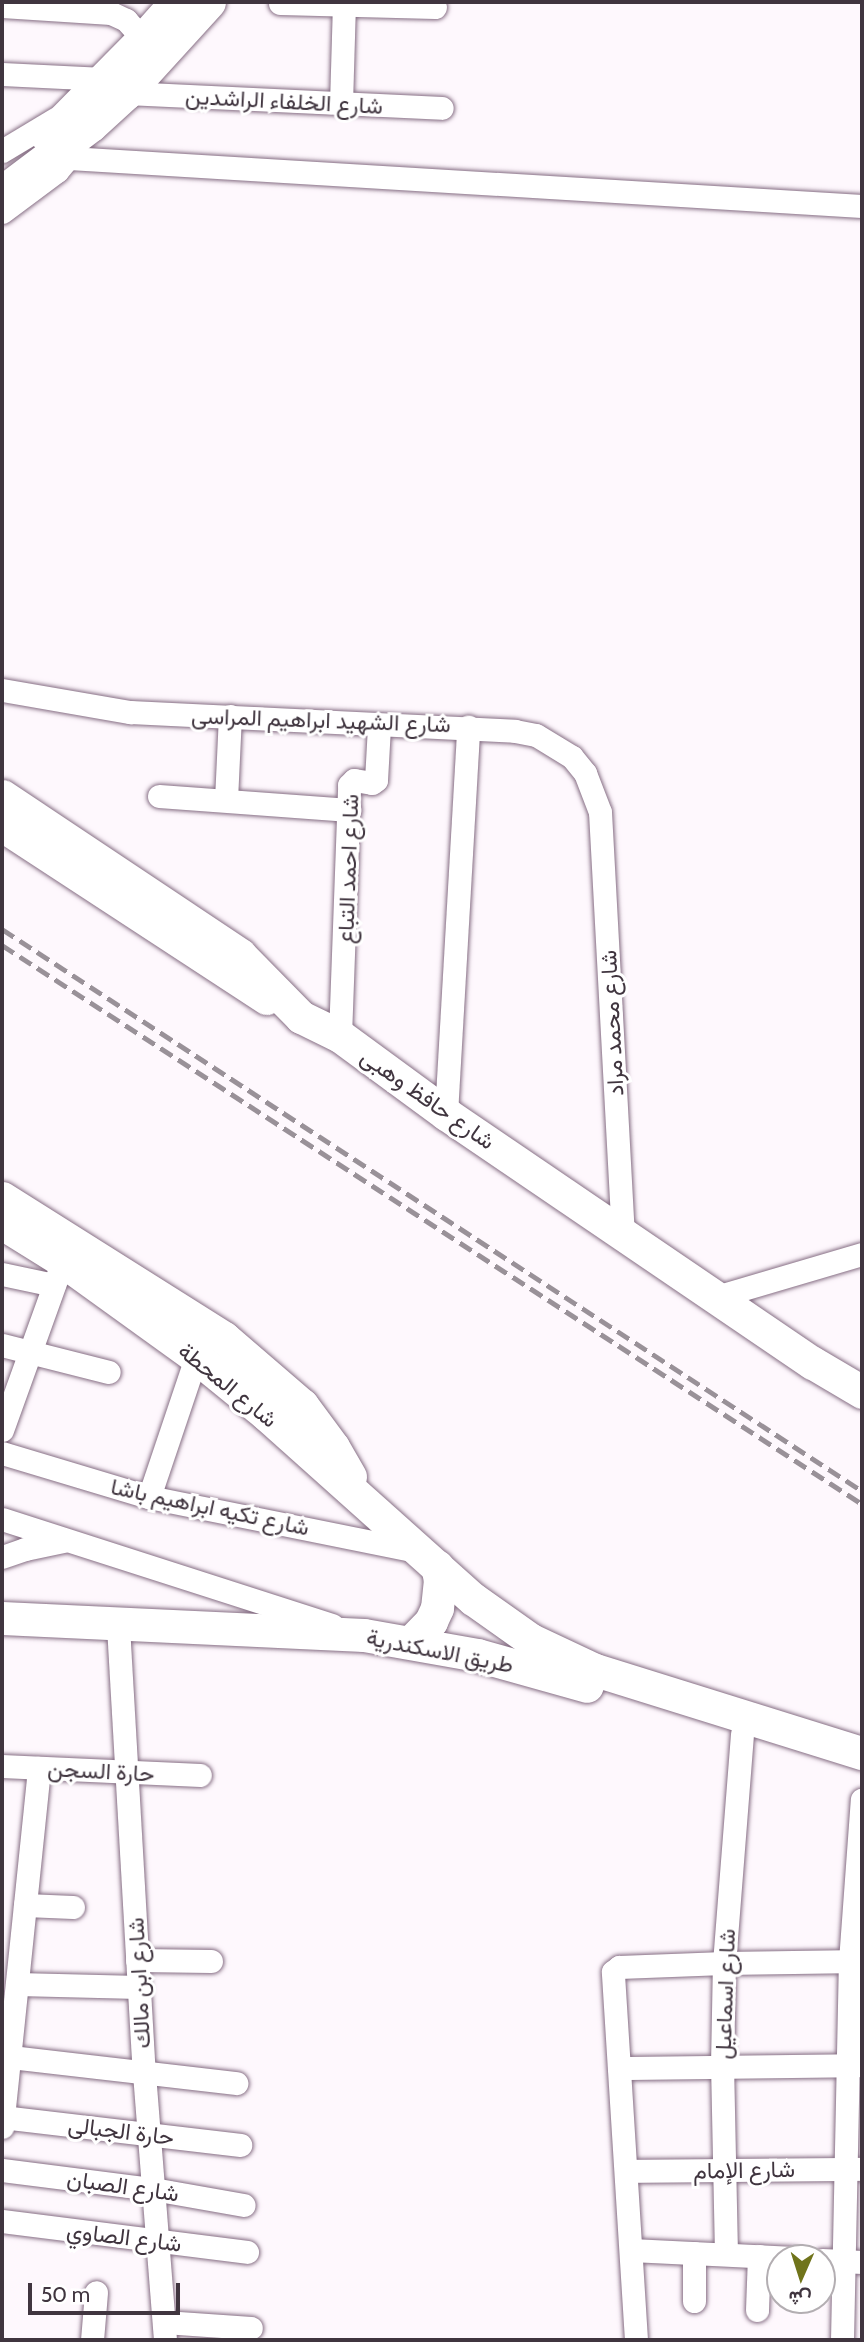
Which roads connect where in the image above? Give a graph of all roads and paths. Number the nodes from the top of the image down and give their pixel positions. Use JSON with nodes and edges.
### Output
{"nodes":[{"id":1,"x":176,"y":2,"type":"edge"},
{"id":2,"x":209,"y":2,"type":"edge"},
{"id":3,"x":280,"y":3,"type":"edge"},
{"id":4,"x":344,"y":3,"type":"edge"},
{"id":5,"x":2,"y":6,"type":"edge"},
{"id":6,"x":435,"y":7,"type":"dead end"},
{"id":7,"x":143,"y":40,"type":"junction"},
{"id":8,"x":2,"y":74,"type":"edge"},
{"id":9,"x":115,"y":86,"type":"junction"},
{"id":10,"x":341,"y":104,"type":"junction"},
{"id":11,"x":442,"y":108,"type":"dead end"},
{"id":12,"x":84,"y":116,"type":"junction"},
{"id":13,"x":2,"y":151,"type":"edge"},
{"id":14,"x":69,"y":158,"type":"junction"},
{"id":15,"x":2,"y":170,"type":"edge"},
{"id":16,"x":2,"y":192,"type":"edge"},
{"id":17,"x":862,"y":206,"type":"edge"},
{"id":18,"x":2,"y":212,"type":"edge"},
{"id":19,"x":2,"y":690,"type":"edge"},
{"id":20,"x":230,"y":716,"type":"junction"},
{"id":21,"x":379,"y":726,"type":"junction"},
{"id":22,"x":468,"y":727,"type":"junction"},
{"id":23,"x":2,"y":796,"type":"edge"},
{"id":24,"x":159,"y":796,"type":"dead end"},
{"id":25,"x":226,"y":800,"type":"junction"},
{"id":26,"x":349,"y":810,"type":"junction"},
{"id":27,"x":600,"y":813,"type":"joint"},
{"id":28,"x":2,"y":825,"type":"edge"},
{"id":29,"x":301,"y":1017,"type":"junction"},
{"id":30,"x":340,"y":1036,"type":"junction"},
{"id":31,"x":446,"y":1114,"type":"junction"},
{"id":32,"x":4,"y":1220,"type":"edge"},
{"id":33,"x":623,"y":1233,"type":"junction"},
{"id":34,"x":862,"y":1254,"type":"edge"},
{"id":35,"x":58,"y":1273,"type":"junction"},
{"id":36,"x":2,"y":1274,"type":"edge"},
{"id":37,"x":716,"y":1297,"type":"junction"},
{"id":38,"x":2,"y":1345,"type":"edge"},
{"id":39,"x":31,"y":1352,"type":"junction"},
{"id":40,"x":196,"y":1357,"type":"junction"},
{"id":41,"x":109,"y":1372,"type":"dead end"},
{"id":42,"x":862,"y":1392,"type":"edge"},
{"id":43,"x":2,"y":1430,"type":"edge"},
{"id":44,"x":2,"y":1453,"type":"edge"},
{"id":45,"x":149,"y":1497,"type":"junction"},
{"id":46,"x":359,"y":1498,"type":"junction"},
{"id":47,"x":2,"y":1519,"type":"edge"},
{"id":48,"x":70,"y":1541,"type":"junction"},
{"id":49,"x":2,"y":1557,"type":"edge"},
{"id":50,"x":429,"y":1559,"type":"junction"},
{"id":51,"x":3,"y":1620,"type":"edge"},
{"id":52,"x":118,"y":1626,"type":"junction"},
{"id":53,"x":364,"y":1635,"type":"junction"},
{"id":54,"x":411,"y":1642,"type":"junction"},
{"id":55,"x":742,"y":1734,"type":"junction"},
{"id":56,"x":862,"y":1753,"type":"edge"},
{"id":57,"x":2,"y":1766,"type":"edge"},
{"id":58,"x":39,"y":1768,"type":"junction"},
{"id":59,"x":126,"y":1772,"type":"junction"},
{"id":60,"x":862,"y":1773,"type":"edge"},
{"id":61,"x":200,"y":1775,"type":"dead end"},
{"id":62,"x":862,"y":1798,"type":"edge"},
{"id":63,"x":25,"y":1905,"type":"junction"},
{"id":64,"x":73,"y":1907,"type":"dead end"},
{"id":65,"x":11,"y":1951,"type":"edge"},
{"id":66,"x":137,"y":1960,"type":"junction"},
{"id":67,"x":211,"y":1961,"type":"dead end"},
{"id":68,"x":856,"y":1961,"type":"edge"},
{"id":69,"x":724,"y":1963,"type":"junction"},
{"id":70,"x":17,"y":1984,"type":"junction"},
{"id":71,"x":139,"y":1987,"type":"junction"},
{"id":72,"x":6,"y":2056,"type":"edge"},
{"id":73,"x":722,"y":2065,"type":"junction"},
{"id":74,"x":855,"y":2065,"type":"edge"},
{"id":75,"x":619,"y":2068,"type":"junction"},
{"id":76,"x":144,"y":2073,"type":"junction"},
{"id":77,"x":236,"y":2083,"type":"dead end"},
{"id":78,"x":2,"y":2120,"type":"edge"},
{"id":79,"x":149,"y":2135,"type":"junction"},
{"id":80,"x":240,"y":2145,"type":"dead end"},
{"id":81,"x":854,"y":2169,"type":"edge"},
{"id":82,"x":2,"y":2170,"type":"edge"},
{"id":83,"x":724,"y":2170,"type":"junction"},
{"id":84,"x":626,"y":2171,"type":"junction"},
{"id":85,"x":153,"y":2189,"type":"junction"},
{"id":86,"x":244,"y":2205,"type":"dead end"},
{"id":87,"x":2,"y":2221,"type":"edge"},
{"id":88,"x":157,"y":2241,"type":"junction"},
{"id":89,"x":631,"y":2250,"type":"junction"},
{"id":90,"x":247,"y":2252,"type":"dead end"},
{"id":91,"x":694,"y":2253,"type":"junction"},
{"id":92,"x":726,"y":2254,"type":"junction"},
{"id":93,"x":759,"y":2256,"type":"junction"},
{"id":94,"x":766,"y":2256,"type":"edge"},
{"id":95,"x":843,"y":2261,"type":"edge"},
{"id":96,"x":96,"y":2292,"type":"dead end"},
{"id":97,"x":694,"y":2301,"type":"dead end"},
{"id":98,"x":757,"y":2310,"type":"dead end"},
{"id":99,"x":251,"y":2328,"type":"dead end"},
{"id":100,"x":164,"y":2331,"type":"edge"},
{"id":101,"x":92,"y":2340,"type":"edge"},
{"id":102,"x":636,"y":2340,"type":"edge"},
{"id":103,"x":842,"y":2340,"type":"edge"}],
"edges":[{"from":1,"to":7,"type":"main road"},
{"from":2,"to":9,"type":"main road"},
{"from":3,"to":4,"type":"street"},
{"from":4,"to":6,"type":"street"},
{"from":4,"to":10,"type":"street"},
{"from":5,"to":7,"type":"street"},
{"from":7,"to":9,"type":"main road"},
{"from":8,"to":9,"type":"street","name":"شارع الخلفاء الراشدين"},
{"from":9,"to":10,"type":"street","name":"شارع الخلفاء الراشدين"},
{"from":9,"to":12,"type":"main road"},
{"from":10,"to":11,"type":"street","name":"شارع الخلفاء الراشدين"},
{"from":12,"to":13,"type":"street"},
{"from":12,"to":14,"type":"street"},
{"from":12,"to":15,"type":"main road"},
{"from":12,"to":16,"type":"main road"},
{"from":14,"to":17,"type":"street"},
{"from":14,"to":18,"type":"street"},
{"from":19,"to":20,"type":"street","name":"شارع الشهيد ابراهيم المراسى"},
{"from":20,"to":21,"type":"street","name":"شارع الشهيد ابراهيم المراسى"},
{"from":20,"to":25,"type":"street"},
{"from":21,"to":22,"type":"street","name":"شارع الشهيد ابراهيم المراسى"},
{"from":21,"to":26,"type":"street","name":"شارع احمد التباع"},
{"from":22,"to":27,"type":"street","name":"شارع الشهيد ابراهيم المراسى"},
{"from":22,"to":31,"type":"street"},
{"from":23,"to":29,"type":"main road","name":"شارع حافظ وهبى"},
{"from":24,"to":25,"type":"street"},
{"from":25,"to":26,"type":"street"},
{"from":26,"to":30,"type":"street","name":"شارع احمد التباع"},
{"from":27,"to":33,"type":"street","name":"شارع محمد مراد"},
{"from":28,"to":29,"type":"main road"},
{"from":29,"to":30,"type":"main road","name":"شارع حافظ وهبى"},
{"from":30,"to":31,"type":"main road","name":"شارع حافظ وهبى"},
{"from":31,"to":33,"type":"main road","name":"شارع حافظ وهبى"},
{"from":32,"to":35,"type":"main road","name":"شارع المحطة"},
{"from":32,"to":46,"type":"main road"},
{"from":33,"to":37,"type":"main road","name":"شارع حافظ وهبى"},
{"from":34,"to":37,"type":"street"},
{"from":35,"to":36,"type":"street"},
{"from":35,"to":39,"type":"street"},
{"from":35,"to":40,"type":"main road","name":"شارع المحطة"},
{"from":37,"to":42,"type":"main road","name":"شارع حافظ وهبى"},
{"from":38,"to":39,"type":"street"},
{"from":39,"to":41,"type":"street"},
{"from":39,"to":43,"type":"street"},
{"from":40,"to":45,"type":"street"},
{"from":40,"to":46,"type":"main road","name":"شارع المحطة"},
{"from":44,"to":45,"type":"street","name":"شارع تكيه ابراهيم باشا"},
{"from":45,"to":50,"type":"street","name":"شارع تكيه ابراهيم باشا"},
{"from":46,"to":50,"type":"main road","name":"شارع المحطة"},
{"from":47,"to":48,"type":"street"},
{"from":48,"to":49,"type":"street"},
{"from":48,"to":53,"type":"street"},
{"from":50,"to":54,"type":"main road"},
{"from":50,"to":56,"type":"main road","name":"طريق الاسكندرية"},
{"from":51,"to":52,"type":"main road","name":"طريق الاسكندرية"},
{"from":52,"to":53,"type":"main road","name":"طريق الاسكندرية"},
{"from":52,"to":59,"type":"street","name":"شارع ابن مالك"},
{"from":53,"to":54,"type":"main road","name":"طريق الاسكندرية"},
{"from":54,"to":55,"type":"main road","name":"طريق الاسكندرية"},
{"from":55,"to":60,"type":"main road","name":"طريق الاسكندرية"},
{"from":55,"to":69,"type":"street","name":"شارع اسماعيل"},
{"from":57,"to":58,"type":"street","name":"حارة السجن"},
{"from":58,"to":59,"type":"street","name":"حارة السجن"},
{"from":58,"to":63,"type":"street"},
{"from":59,"to":61,"type":"street","name":"حارة السجن"},
{"from":59,"to":66,"type":"street","name":"شارع ابن مالك"},
{"from":62,"to":68,"type":"street"},
{"from":63,"to":64,"type":"street"},
{"from":63,"to":65,"type":"street"},
{"from":65,"to":70,"type":"street"},
{"from":66,"to":67,"type":"street"},
{"from":66,"to":71,"type":"street","name":"شارع ابن مالك"},
{"from":68,"to":69,"type":"street"},
{"from":68,"to":74,"type":"street"},
{"from":69,"to":73,"type":"street","name":"شارع اسماعيل"},
{"from":69,"to":75,"type":"street"},
{"from":70,"to":71,"type":"street"},
{"from":70,"to":72,"type":"street"},
{"from":71,"to":76,"type":"street","name":"شارع ابن مالك"},
{"from":72,"to":76,"type":"street"},
{"from":72,"to":78,"type":"street"},
{"from":73,"to":74,"type":"street"},
{"from":73,"to":75,"type":"street"},
{"from":73,"to":83,"type":"street","name":"شارع اسماعيل"},
{"from":74,"to":81,"type":"street"},
{"from":75,"to":84,"type":"street"},
{"from":76,"to":77,"type":"street"},
{"from":76,"to":79,"type":"street","name":"شارع ابن مالك"},
{"from":78,"to":79,"type":"street","name":"حارة الجبالى"},
{"from":79,"to":80,"type":"street","name":"حارة الجبالى"},
{"from":79,"to":85,"type":"street","name":"شارع ابن مالك"},
{"from":81,"to":83,"type":"street","name":"شارع الإمام"},
{"from":81,"to":95,"type":"street"},
{"from":82,"to":85,"type":"street","name":"شارع الصبان"},
{"from":83,"to":84,"type":"street","name":"شارع الإمام"},
{"from":83,"to":92,"type":"street","name":"شارع اسماعيل"},
{"from":84,"to":89,"type":"street"},
{"from":85,"to":86,"type":"street","name":"شارع الصبان"},
{"from":85,"to":88,"type":"street","name":"شارع ابن مالك"},
{"from":87,"to":88,"type":"street","name":"شارع الصاوي"},
{"from":88,"to":90,"type":"street","name":"شارع الصاوي"},
{"from":88,"to":100,"type":"street","name":"شارع ابن مالك"},
{"from":89,"to":91,"type":"street"},
{"from":89,"to":102,"type":"street"},
{"from":91,"to":92,"type":"street"},
{"from":91,"to":97,"type":"street"},
{"from":92,"to":93,"type":"street"},
{"from":93,"to":94,"type":"street"},
{"from":93,"to":98,"type":"street"},
{"from":95,"to":103,"type":"street"},
{"from":96,"to":101,"type":"street"},
{"from":99,"to":100,"type":"street"}]}
